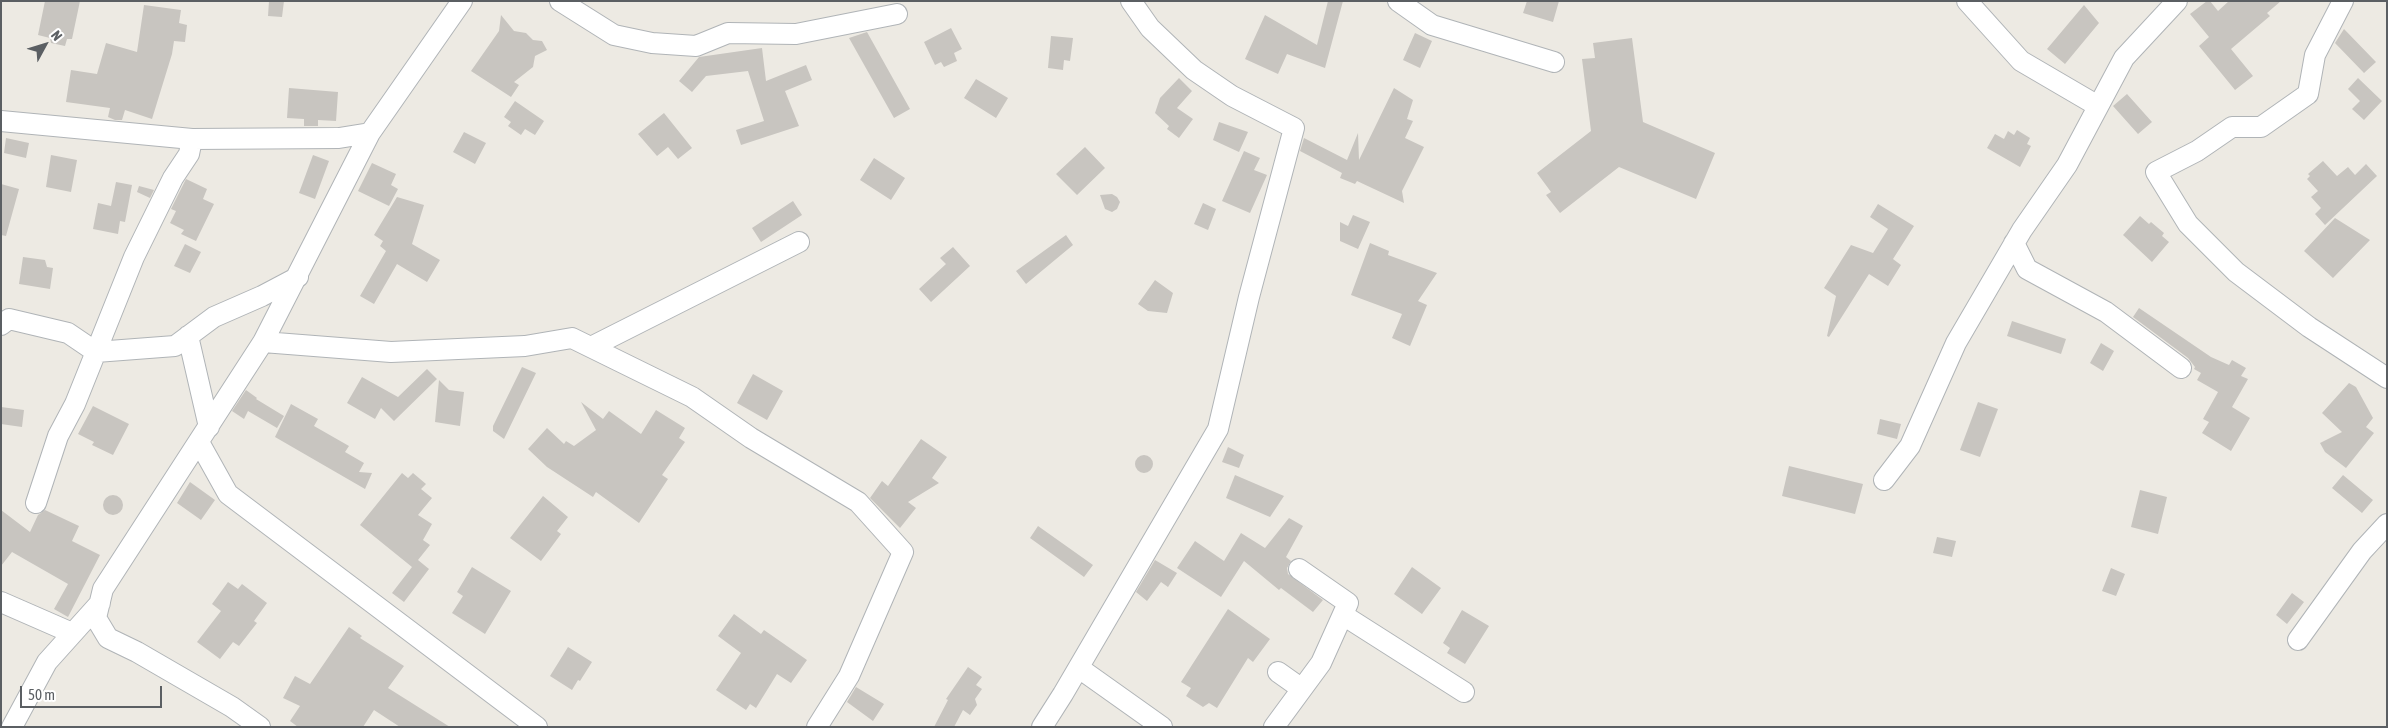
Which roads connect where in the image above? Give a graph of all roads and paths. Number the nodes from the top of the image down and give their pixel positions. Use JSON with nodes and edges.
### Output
{"nodes":[{"id":1,"x":462,"y":1,"type":"edge"},
{"id":2,"x":560,"y":1,"type":"edge"},
{"id":3,"x":1132,"y":1,"type":"edge"},
{"id":4,"x":1398,"y":1,"type":"edge"},
{"id":5,"x":1967,"y":1,"type":"edge"},
{"id":6,"x":2177,"y":1,"type":"edge"},
{"id":7,"x":2343,"y":1,"type":"edge"},
{"id":8,"x":897,"y":14,"type":"dead end"},
{"id":9,"x":1554,"y":62,"type":"dead end"},
{"id":10,"x":2098,"y":106,"type":"junction"},
{"id":11,"x":1,"y":121,"type":"edge"},
{"id":12,"x":370,"y":133,"type":"junction"},
{"id":13,"x":192,"y":139,"type":"junction"},
{"id":14,"x":799,"y":242,"type":"dead end"},
{"id":15,"x":2014,"y":243,"type":"junction"},
{"id":16,"x":298,"y":277,"type":"junction"},
{"id":17,"x":1,"y":325,"type":"edge"},
{"id":18,"x":188,"y":336,"type":"junction"},
{"id":19,"x":263,"y":342,"type":"junction"},
{"id":20,"x":592,"y":347,"type":"junction"},
{"id":21,"x":96,"y":352,"type":"junction"},
{"id":22,"x":2181,"y":368,"type":"dead end"},
{"id":23,"x":2387,"y":378,"type":"edge"},
{"id":24,"x":204,"y":434,"type":"junction"},
{"id":25,"x":1884,"y":480,"type":"dead end"},
{"id":26,"x":36,"y":503,"type":"dead end"},
{"id":27,"x":2387,"y":524,"type":"edge"},
{"id":28,"x":1300,"y":569,"type":"dead end"},
{"id":29,"x":1,"y":602,"type":"edge"},
{"id":30,"x":100,"y":602,"type":"junction"},
{"id":31,"x":1345,"y":609,"type":"junction"},
{"id":32,"x":72,"y":634,"type":"junction"},
{"id":33,"x":2298,"y":640,"type":"dead end"},
{"id":34,"x":1079,"y":668,"type":"junction"},
{"id":35,"x":1278,"y":672,"type":"dead end"},
{"id":36,"x":1302,"y":689,"type":"junction"},
{"id":37,"x":1464,"y":692,"type":"dead end"},
{"id":38,"x":252,"y":725,"type":"edge"},
{"id":39,"x":12,"y":727,"type":"edge"},
{"id":40,"x":537,"y":727,"type":"edge"},
{"id":41,"x":818,"y":727,"type":"edge"},
{"id":42,"x":1042,"y":727,"type":"edge"},
{"id":43,"x":1162,"y":727,"type":"edge"},
{"id":44,"x":1274,"y":727,"type":"edge"}],
"edges":[{"from":1,"to":12,"type":"street"},
{"from":2,"to":8,"type":"street"},
{"from":3,"to":34,"type":"street"},
{"from":4,"to":9,"type":"street"},
{"from":5,"to":10,"type":"street"},
{"from":6,"to":10,"type":"street"},
{"from":7,"to":23,"type":"street"},
{"from":10,"to":15,"type":"street"},
{"from":11,"to":13,"type":"street"},
{"from":12,"to":13,"type":"street"},
{"from":12,"to":16,"type":"street"},
{"from":13,"to":21,"type":"street"},
{"from":14,"to":20,"type":"street"},
{"from":15,"to":22,"type":"street"},
{"from":15,"to":25,"type":"street"},
{"from":16,"to":18,"type":"street"},
{"from":16,"to":19,"type":"street"},
{"from":17,"to":21,"type":"street"},
{"from":18,"to":21,"type":"street"},
{"from":18,"to":24,"type":"street"},
{"from":19,"to":20,"type":"street"},
{"from":19,"to":24,"type":"street"},
{"from":20,"to":41,"type":"street"},
{"from":21,"to":26,"type":"street"},
{"from":24,"to":30,"type":"street"},
{"from":24,"to":40,"type":"street"},
{"from":27,"to":33,"type":"street"},
{"from":28,"to":31,"type":"street"},
{"from":29,"to":32,"type":"street"},
{"from":30,"to":32,"type":"street"},
{"from":30,"to":38,"type":"street"},
{"from":31,"to":36,"type":"street"},
{"from":31,"to":37,"type":"street"},
{"from":32,"to":39,"type":"street"},
{"from":34,"to":42,"type":"street"},
{"from":34,"to":43,"type":"street"},
{"from":35,"to":36,"type":"street"},
{"from":36,"to":44,"type":"street"}]}
